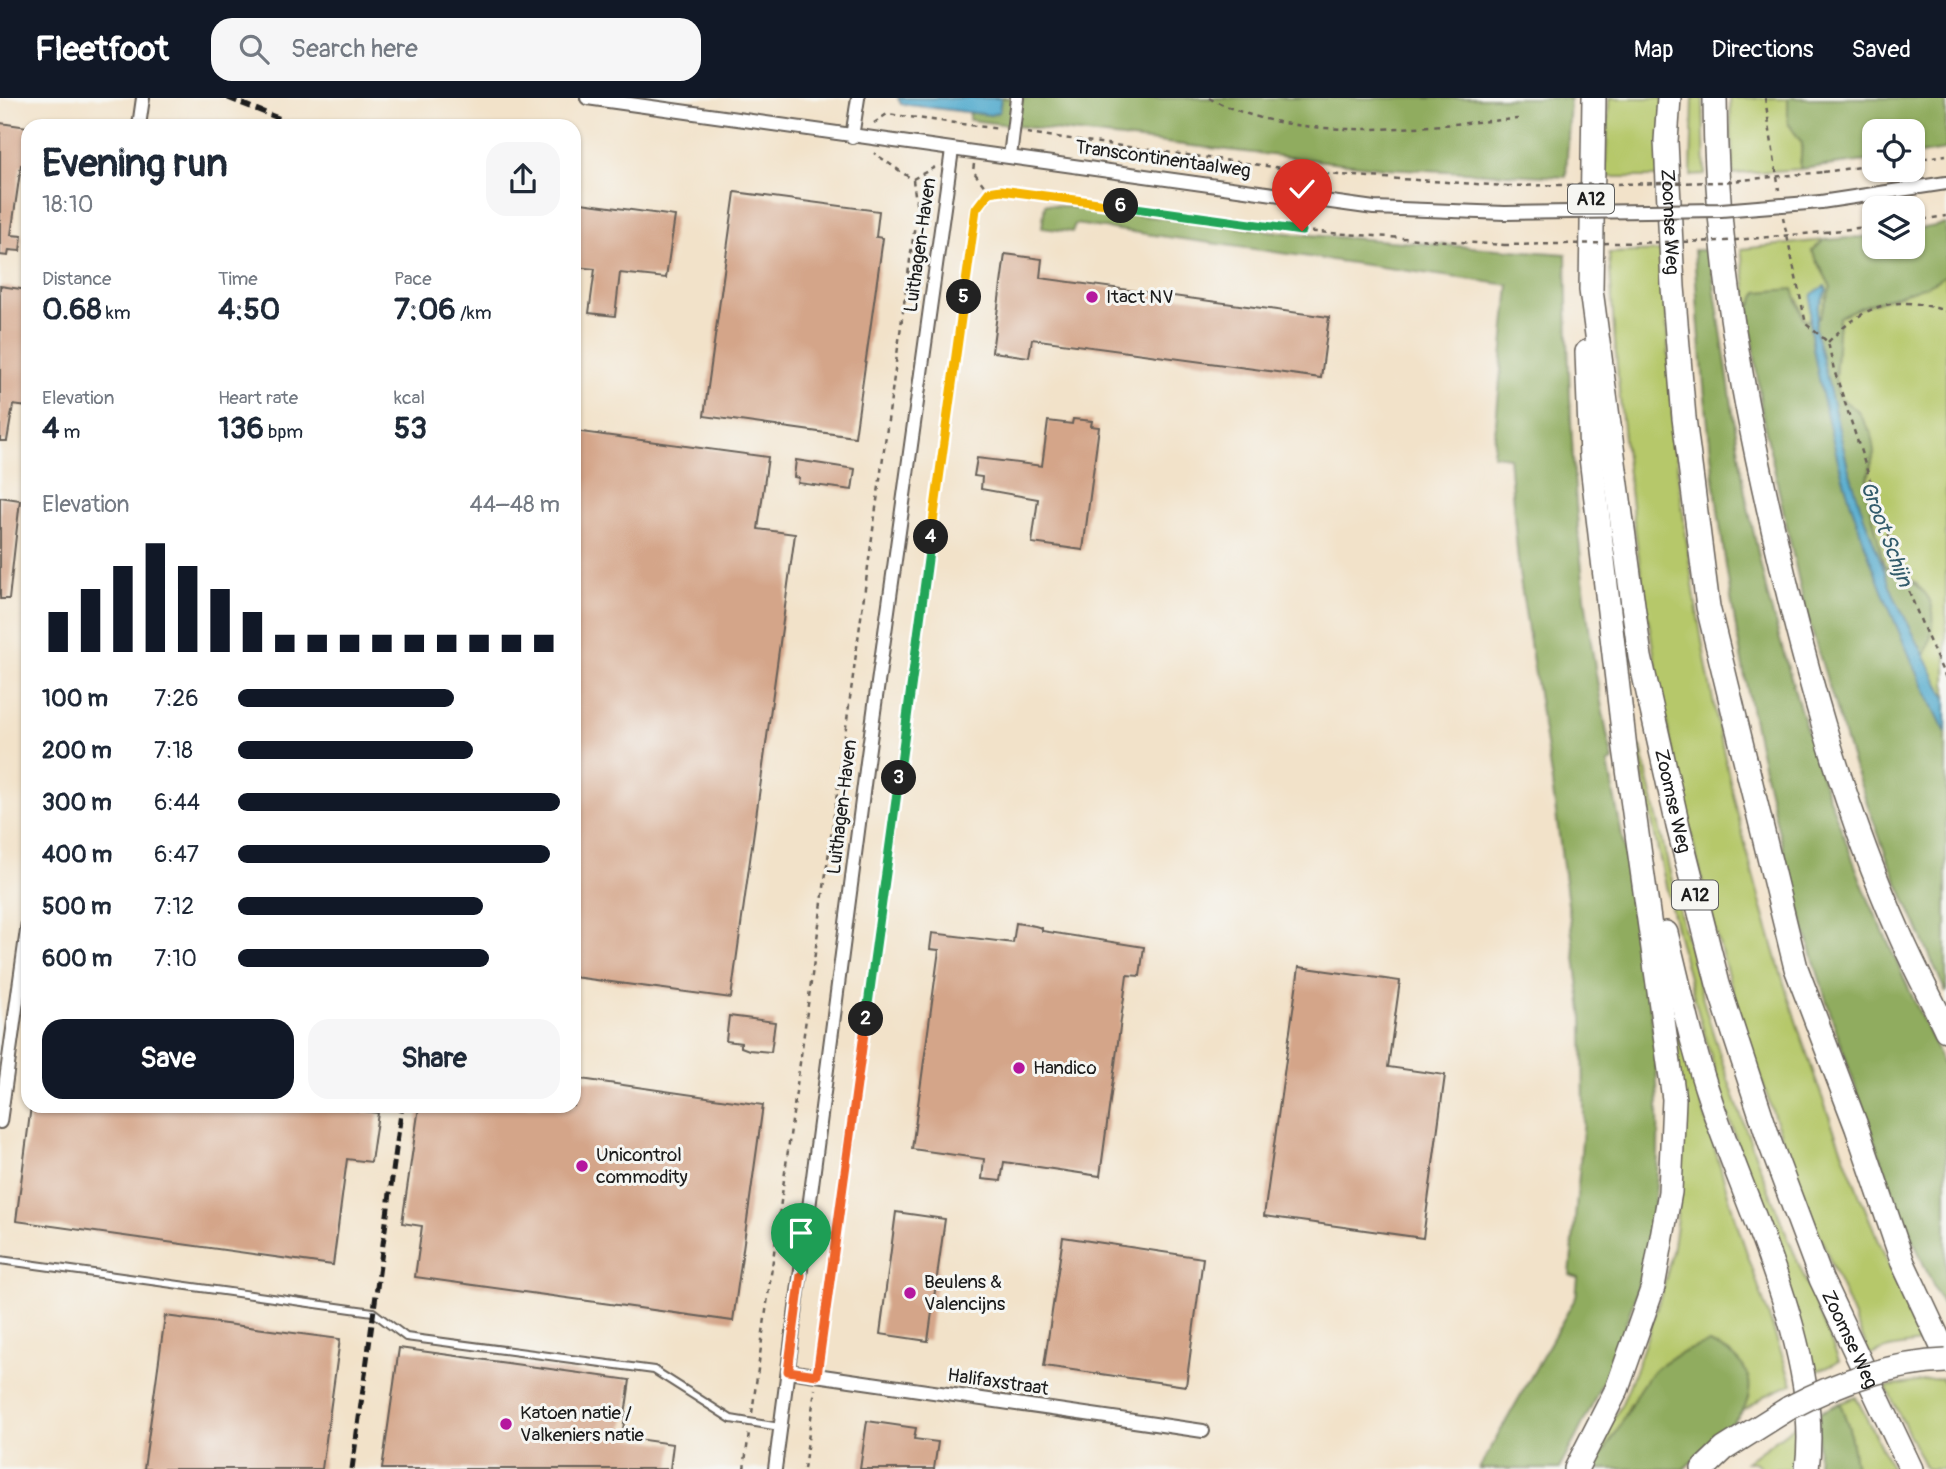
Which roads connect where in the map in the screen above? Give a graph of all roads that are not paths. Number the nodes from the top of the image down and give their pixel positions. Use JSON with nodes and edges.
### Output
{"nodes":[{"id":1,"x":143,"y":98,"type":"edge"},
{"id":2,"x":587,"y":98,"type":"edge"},
{"id":3,"x":858,"y":98,"type":"edge"},
{"id":4,"x":1017,"y":98,"type":"edge"},
{"id":5,"x":1594,"y":98,"type":"edge"},
{"id":6,"x":1669,"y":98,"type":"edge"},
{"id":7,"x":1714,"y":98,"type":"edge"},
{"id":8,"x":140,"y":119,"type":"edge"},
{"id":9,"x":852,"y":137,"type":"junction"},
{"id":10,"x":952,"y":150,"type":"junction"},
{"id":11,"x":1010,"y":157,"type":"junction"},
{"id":12,"x":1946,"y":183,"type":"edge"},
{"id":13,"x":1591,"y":290,"type":"junction"},
{"id":14,"x":1636,"y":814,"type":"junction"},
{"id":15,"x":21,"y":973,"type":"edge"},
{"id":16,"x":1946,"y":1030,"type":"edge"},
{"id":17,"x":0,"y":1122,"type":"edge"},
{"id":18,"x":0,"y":1260,"type":"edge"},
{"id":19,"x":1946,"y":1355,"type":"edge"},
{"id":20,"x":1946,"y":1361,"type":"edge"},
{"id":21,"x":788,"y":1371,"type":"junction"},
{"id":22,"x":780,"y":1427,"type":"junction"},
{"id":23,"x":1203,"y":1431,"type":"dead end"},
{"id":24,"x":1728,"y":1459,"type":"edge"},
{"id":25,"x":775,"y":1469,"type":"edge"},
{"id":26,"x":1576,"y":1469,"type":"edge"},
{"id":27,"x":1703,"y":1469,"type":"edge"},
{"id":28,"x":1807,"y":1469,"type":"edge"},
{"id":29,"x":1911,"y":1469,"type":"edge"}],
"edges":[{"from":1,"to":8,"type":"street"},
{"from":2,"to":9,"type":"street","name":"Transcontinentaalweg"},
{"from":3,"to":9,"type":"street"},
{"from":4,"to":11,"type":"street"},
{"from":5,"to":13,"type":"highway","name":"Zoomse Weg","number":"A12"},
{"from":6,"to":19,"type":"highway","name":"Zoomse Weg"},
{"from":7,"to":16,"type":"highway"},
{"from":9,"to":10,"type":"street","name":"Transcontinentaalweg"},
{"from":10,"to":11,"type":"street","name":"Transcontinentaalweg"},
{"from":10,"to":21,"type":"street","name":"Luithagen-Haven"},
{"from":11,"to":12,"type":"street","name":"Transcontinentaalweg","bridge":true},
{"from":13,"to":14,"type":"highway"},
{"from":13,"to":29,"type":"highway","name":"Zoomse Weg","number":"A12"},
{"from":14,"to":26,"type":"highway"},
{"from":14,"to":28,"type":"highway"},
{"from":15,"to":17,"type":"street"},
{"from":18,"to":22,"type":"lane"},
{"from":20,"to":24,"type":"highway","bridge":true},
{"from":21,"to":22,"type":"street","name":"Luithagen-Haven"},
{"from":21,"to":23,"type":"street","name":"Halifaxstraat"},
{"from":22,"to":25,"type":"street","name":"Luithagen-Haven"},
{"from":24,"to":27,"type":"highway"}]}
